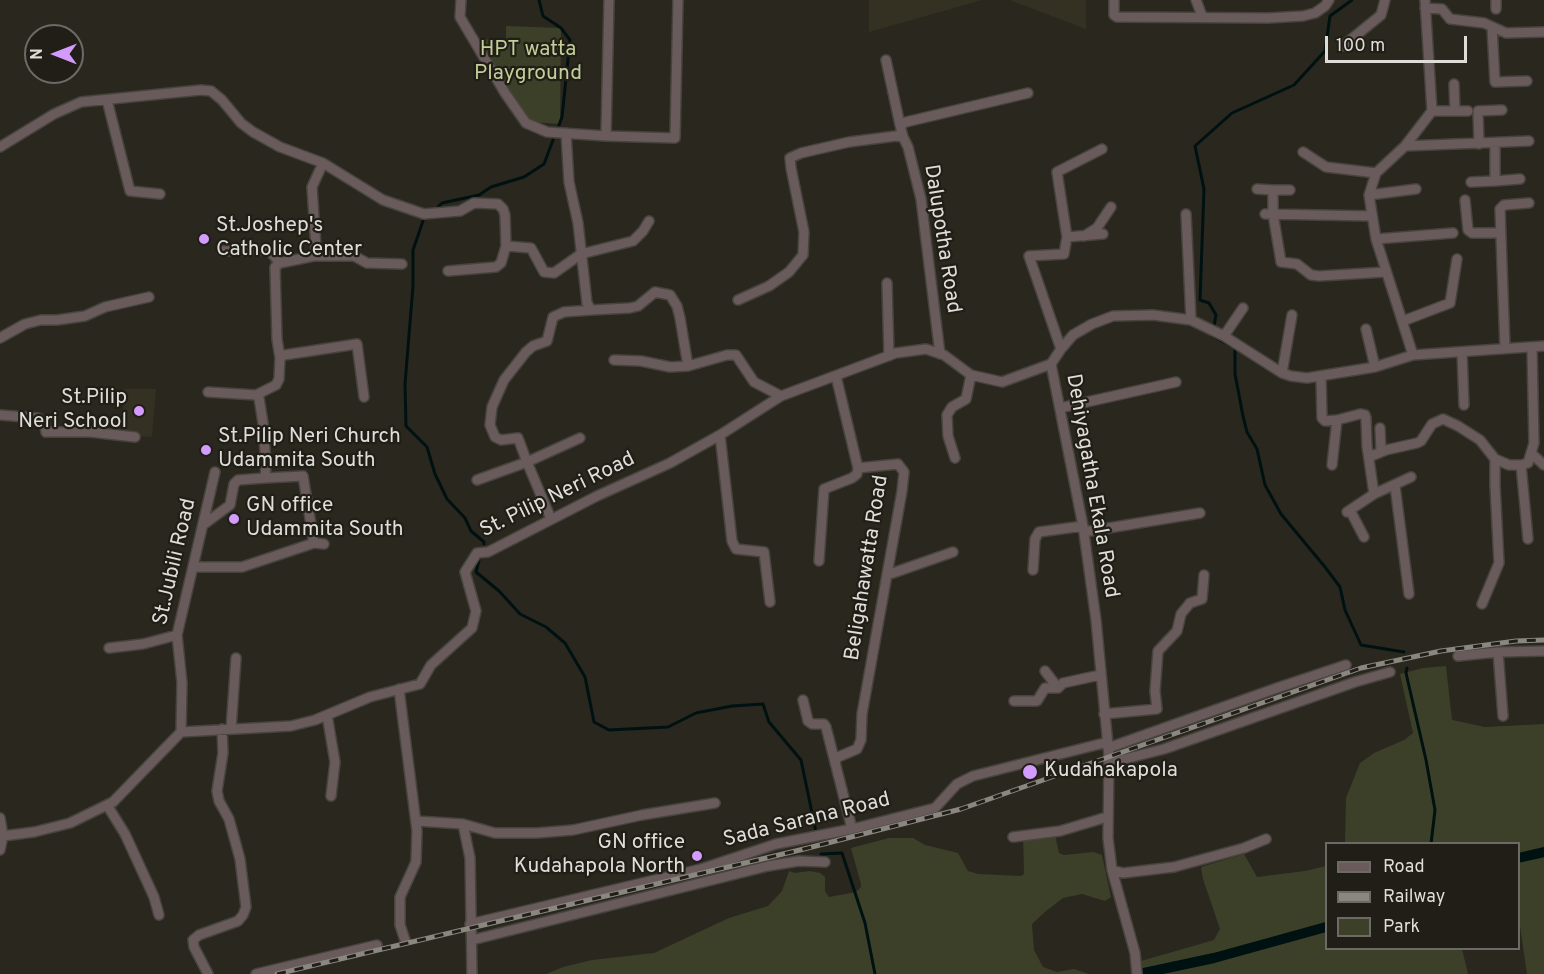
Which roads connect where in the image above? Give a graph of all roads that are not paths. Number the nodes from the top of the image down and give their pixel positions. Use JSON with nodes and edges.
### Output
{"nodes":[{"id":1,"x":461,"y":0,"type":"edge"},
{"id":2,"x":609,"y":0,"type":"edge"},
{"id":3,"x":678,"y":0,"type":"edge"},
{"id":4,"x":1114,"y":0,"type":"edge"},
{"id":5,"x":1196,"y":0,"type":"edge"},
{"id":6,"x":1329,"y":0,"type":"edge"},
{"id":7,"x":1385,"y":0,"type":"edge"},
{"id":8,"x":1425,"y":4,"type":"edge"},
{"id":9,"x":1202,"y":16,"type":"junction"},
{"id":10,"x":1491,"y":27,"type":"junction"},
{"id":11,"x":1544,"y":32,"type":"edge"},
{"id":12,"x":1343,"y":46,"type":"dead end"},
{"id":13,"x":886,"y":60,"type":"dead end"},
{"id":14,"x":1527,"y":81,"type":"dead end"},
{"id":15,"x":1454,"y":84,"type":"dead end"},
{"id":16,"x":1028,"y":93,"type":"dead end"},
{"id":17,"x":107,"y":100,"type":"junction"},
{"id":18,"x":1502,"y":110,"type":"dead end"},
{"id":19,"x":1432,"y":111,"type":"junction"},
{"id":20,"x":1455,"y":111,"type":"junction"},
{"id":21,"x":1467,"y":111,"type":"dead end"},
{"id":22,"x":900,"y":125,"type":"junction"},
{"id":23,"x":566,"y":133,"type":"junction"},
{"id":24,"x":606,"y":136,"type":"junction"},
{"id":25,"x":903,"y":137,"type":"junction"},
{"id":26,"x":1529,"y":141,"type":"dead end"},
{"id":27,"x":1494,"y":143,"type":"junction"},
{"id":28,"x":1479,"y":144,"type":"junction"},
{"id":29,"x":1405,"y":146,"type":"junction"},
{"id":30,"x":0,"y":147,"type":"edge"},
{"id":31,"x":1102,"y":149,"type":"dead end"},
{"id":32,"x":1303,"y":152,"type":"dead end"},
{"id":33,"x":323,"y":163,"type":"junction"},
{"id":34,"x":1376,"y":173,"type":"junction"},
{"id":35,"x":1520,"y":179,"type":"dead end"},
{"id":36,"x":1495,"y":181,"type":"junction"},
{"id":37,"x":1471,"y":182,"type":"dead end"},
{"id":38,"x":1257,"y":189,"type":"dead end"},
{"id":39,"x":1416,"y":189,"type":"dead end"},
{"id":40,"x":1273,"y":190,"type":"junction"},
{"id":41,"x":1290,"y":190,"type":"dead end"},
{"id":42,"x":160,"y":194,"type":"dead end"},
{"id":43,"x":1369,"y":195,"type":"junction"},
{"id":44,"x":1465,"y":200,"type":"dead end"},
{"id":45,"x":1529,"y":203,"type":"dead end"},
{"id":46,"x":1111,"y":207,"type":"dead end"},
{"id":47,"x":1186,"y":214,"type":"dead end"},
{"id":48,"x":1269,"y":214,"type":"junction"},
{"id":49,"x":1372,"y":216,"type":"junction"},
{"id":50,"x":649,"y":221,"type":"dead end"},
{"id":51,"x":1453,"y":233,"type":"dead end"},
{"id":52,"x":1500,"y":233,"type":"junction"},
{"id":53,"x":1103,"y":234,"type":"dead end"},
{"id":54,"x":1084,"y":236,"type":"junction"},
{"id":55,"x":1067,"y":237,"type":"junction"},
{"id":56,"x":1376,"y":239,"type":"junction"},
{"id":57,"x":506,"y":246,"type":"junction"},
{"id":58,"x":222,"y":251,"type":"dead end"},
{"id":59,"x":581,"y":254,"type":"junction"},
{"id":60,"x":314,"y":256,"type":"junction"},
{"id":61,"x":1457,"y":259,"type":"dead end"},
{"id":62,"x":280,"y":263,"type":"junction"},
{"id":63,"x":402,"y":264,"type":"dead end"},
{"id":64,"x":448,"y":271,"type":"dead end"},
{"id":65,"x":1386,"y":272,"type":"junction"},
{"id":66,"x":886,"y":283,"type":"dead end"},
{"id":67,"x":149,"y":297,"type":"dead end"},
{"id":68,"x":738,"y":300,"type":"dead end"},
{"id":69,"x":1243,"y":308,"type":"dead end"},
{"id":70,"x":591,"y":310,"type":"junction"},
{"id":71,"x":1292,"y":315,"type":"dead end"},
{"id":72,"x":1191,"y":320,"type":"junction"},
{"id":73,"x":1403,"y":321,"type":"junction"},
{"id":74,"x":1366,"y":329,"type":"dead end"},
{"id":75,"x":1224,"y":336,"type":"junction"},
{"id":76,"x":0,"y":338,"type":"edge"},
{"id":77,"x":1544,"y":346,"type":"edge"},
{"id":78,"x":1505,"y":348,"type":"junction"},
{"id":79,"x":1532,"y":348,"type":"junction"},
{"id":80,"x":1061,"y":349,"type":"junction"},
{"id":81,"x":1462,"y":352,"type":"junction"},
{"id":82,"x":940,"y":354,"type":"junction"},
{"id":83,"x":1413,"y":355,"type":"junction"},
{"id":84,"x":889,"y":356,"type":"junction"},
{"id":85,"x":280,"y":358,"type":"junction"},
{"id":86,"x":614,"y":360,"type":"dead end"},
{"id":87,"x":1051,"y":364,"type":"junction"},
{"id":88,"x":688,"y":366,"type":"junction"},
{"id":89,"x":1375,"y":368,"type":"junction"},
{"id":90,"x":1282,"y":373,"type":"junction"},
{"id":91,"x":971,"y":375,"type":"junction"},
{"id":92,"x":836,"y":376,"type":"junction"},
{"id":93,"x":1321,"y":377,"type":"junction"},
{"id":94,"x":1176,"y":382,"type":"dead end"},
{"id":95,"x":208,"y":392,"type":"dead end"},
{"id":96,"x":256,"y":395,"type":"junction"},
{"id":97,"x":781,"y":396,"type":"junction"},
{"id":98,"x":364,"y":397,"type":"dead end"},
{"id":99,"x":1464,"y":405,"type":"dead end"},
{"id":100,"x":1060,"y":408,"type":"junction"},
{"id":101,"x":0,"y":416,"type":"edge"},
{"id":102,"x":1337,"y":420,"type":"junction"},
{"id":103,"x":1380,"y":428,"type":"dead end"},
{"id":104,"x":720,"y":435,"type":"junction"},
{"id":105,"x":135,"y":437,"type":"dead end"},
{"id":106,"x":580,"y":438,"type":"dead end"},
{"id":107,"x":1381,"y":452,"type":"junction"},
{"id":108,"x":1532,"y":454,"type":"junction"},
{"id":109,"x":1369,"y":456,"type":"junction"},
{"id":110,"x":955,"y":458,"type":"dead end"},
{"id":111,"x":1495,"y":459,"type":"junction"},
{"id":112,"x":527,"y":462,"type":"junction"},
{"id":113,"x":1332,"y":465,"type":"dead end"},
{"id":114,"x":1521,"y":465,"type":"junction"},
{"id":115,"x":1544,"y":465,"type":"edge"},
{"id":116,"x":858,"y":468,"type":"junction"},
{"id":117,"x":215,"y":472,"type":"dead end"},
{"id":118,"x":1410,"y":477,"type":"dead end"},
{"id":119,"x":265,"y":478,"type":"junction"},
{"id":120,"x":477,"y":480,"type":"dead end"},
{"id":121,"x":1395,"y":486,"type":"junction"},
{"id":122,"x":1374,"y":494,"type":"junction"},
{"id":123,"x":1200,"y":513,"type":"dead end"},
{"id":124,"x":551,"y":519,"type":"junction"},
{"id":125,"x":202,"y":525,"type":"junction"},
{"id":126,"x":1084,"y":529,"type":"junction"},
{"id":127,"x":1364,"y":537,"type":"dead end"},
{"id":128,"x":1528,"y":539,"type":"dead end"},
{"id":129,"x":314,"y":543,"type":"junction"},
{"id":130,"x":324,"y":544,"type":"dead end"},
{"id":131,"x":953,"y":552,"type":"dead end"},
{"id":132,"x":819,"y":561,"type":"dead end"},
{"id":133,"x":193,"y":567,"type":"junction"},
{"id":134,"x":1033,"y":570,"type":"dead end"},
{"id":135,"x":887,"y":575,"type":"junction"},
{"id":136,"x":1204,"y":575,"type":"dead end"},
{"id":137,"x":1409,"y":594,"type":"dead end"},
{"id":138,"x":770,"y":602,"type":"dead end"},
{"id":139,"x":1482,"y":604,"type":"dead end"},
{"id":140,"x":177,"y":635,"type":"junction"},
{"id":141,"x":109,"y":648,"type":"dead end"},
{"id":142,"x":1544,"y":651,"type":"edge"},
{"id":143,"x":1498,"y":652,"type":"junction"},
{"id":144,"x":1458,"y":656,"type":"dead end"},
{"id":145,"x":236,"y":658,"type":"dead end"},
{"id":146,"x":1346,"y":665,"type":"dead end"},
{"id":147,"x":1045,"y":671,"type":"dead end"},
{"id":148,"x":1390,"y":672,"type":"dead end"},
{"id":149,"x":1100,"y":675,"type":"junction"},
{"id":150,"x":1058,"y":688,"type":"junction"},
{"id":151,"x":399,"y":689,"type":"junction"},
{"id":152,"x":803,"y":700,"type":"dead end"},
{"id":153,"x":1014,"y":701,"type":"dead end"},
{"id":154,"x":1104,"y":714,"type":"junction"},
{"id":155,"x":327,"y":715,"type":"junction"},
{"id":156,"x":1503,"y":716,"type":"dead end"},
{"id":157,"x":226,"y":729,"type":"junction"},
{"id":158,"x":181,"y":732,"type":"junction"},
{"id":159,"x":1108,"y":745,"type":"junction"},
{"id":160,"x":835,"y":761,"type":"junction"},
{"id":161,"x":1109,"y":763,"type":"junction"},
{"id":162,"x":331,"y":796,"type":"dead end"},
{"id":163,"x":715,"y":803,"type":"dead end"},
{"id":164,"x":107,"y":805,"type":"junction"},
{"id":165,"x":1107,"y":817,"type":"junction"},
{"id":166,"x":0,"y":818,"type":"edge"},
{"id":167,"x":416,"y":821,"type":"junction"},
{"id":168,"x":463,"y":824,"type":"junction"},
{"id":169,"x":852,"y":829,"type":"junction"},
{"id":170,"x":3,"y":836,"type":"junction"},
{"id":171,"x":1013,"y":837,"type":"dead end"},
{"id":172,"x":1266,"y":839,"type":"dead end"},
{"id":173,"x":0,"y":850,"type":"edge"},
{"id":174,"x":825,"y":862,"type":"dead end"},
{"id":175,"x":1112,"y":870,"type":"junction"},
{"id":176,"x":159,"y":915,"type":"dead end"},
{"id":177,"x":470,"y":924,"type":"junction"},
{"id":178,"x":405,"y":940,"type":"dead end"},
{"id":179,"x":472,"y":940,"type":"junction"},
{"id":180,"x":377,"y":945,"type":"dead end"},
{"id":181,"x":208,"y":974,"type":"edge"},
{"id":182,"x":256,"y":974,"type":"edge"},
{"id":183,"x":472,"y":974,"type":"edge"},
{"id":184,"x":1137,"y":974,"type":"edge"}],
"edges":[{"from":1,"to":23,"type":"street"},
{"from":2,"to":24,"type":"street"},
{"from":3,"to":24,"type":"street"},
{"from":4,"to":9,"type":"street"},
{"from":5,"to":9,"type":"street"},
{"from":6,"to":9,"type":"street"},
{"from":7,"to":12,"type":"street"},
{"from":8,"to":10,"type":"street"},
{"from":8,"to":19,"type":"street"},
{"from":10,"to":11,"type":"street"},
{"from":10,"to":14,"type":"street"},
{"from":13,"to":22,"type":"street","name":"Dalupotha Road"},
{"from":15,"to":20,"type":"street"},
{"from":16,"to":22,"type":"street"},
{"from":17,"to":30,"type":"street"},
{"from":17,"to":33,"type":"street"},
{"from":17,"to":42,"type":"street"},
{"from":18,"to":28,"type":"street"},
{"from":19,"to":20,"type":"street"},
{"from":19,"to":29,"type":"street"},
{"from":20,"to":21,"type":"street"},
{"from":22,"to":25,"type":"street","name":"Dalupotha Road"},
{"from":23,"to":24,"type":"street"},
{"from":23,"to":59,"type":"street"},
{"from":25,"to":68,"type":"street"},
{"from":25,"to":82,"type":"street","name":"Dalupotha Road"},
{"from":26,"to":27,"type":"street"},
{"from":27,"to":28,"type":"street"},
{"from":27,"to":36,"type":"street"},
{"from":28,"to":29,"type":"street"},
{"from":29,"to":34,"type":"street"},
{"from":31,"to":55,"type":"street"},
{"from":32,"to":34,"type":"street"},
{"from":33,"to":57,"type":"street"},
{"from":33,"to":60,"type":"street"},
{"from":34,"to":43,"type":"street"},
{"from":35,"to":36,"type":"street"},
{"from":36,"to":37,"type":"street"},
{"from":38,"to":40,"type":"street"},
{"from":39,"to":43,"type":"street"},
{"from":40,"to":41,"type":"street"},
{"from":40,"to":48,"type":"street"},
{"from":43,"to":49,"type":"street"},
{"from":44,"to":52,"type":"street"},
{"from":45,"to":52,"type":"street"},
{"from":46,"to":54,"type":"street"},
{"from":47,"to":72,"type":"street"},
{"from":48,"to":49,"type":"street"},
{"from":48,"to":65,"type":"street"},
{"from":49,"to":56,"type":"street"},
{"from":50,"to":59,"type":"street"},
{"from":51,"to":56,"type":"street"},
{"from":52,"to":78,"type":"street"},
{"from":53,"to":54,"type":"street"},
{"from":54,"to":55,"type":"street"},
{"from":55,"to":80,"type":"street"},
{"from":56,"to":65,"type":"street"},
{"from":57,"to":59,"type":"street"},
{"from":57,"to":64,"type":"street"},
{"from":58,"to":62,"type":"street"},
{"from":59,"to":70,"type":"street"},
{"from":60,"to":62,"type":"street"},
{"from":60,"to":63,"type":"street"},
{"from":61,"to":73,"type":"street"},
{"from":62,"to":85,"type":"street"},
{"from":65,"to":73,"type":"street"},
{"from":66,"to":84,"type":"street"},
{"from":67,"to":76,"type":"street"},
{"from":69,"to":75,"type":"street"},
{"from":70,"to":88,"type":"street"},
{"from":70,"to":112,"type":"street"},
{"from":71,"to":90,"type":"street"},
{"from":72,"to":75,"type":"street","name":"Dehiyagatha Ekala Road"},
{"from":72,"to":80,"type":"street","name":"Dehiyagatha Ekala Road"},
{"from":73,"to":83,"type":"street"},
{"from":74,"to":89,"type":"street"},
{"from":75,"to":90,"type":"street","name":"Dehiyagatha Ekala Road"},
{"from":77,"to":79,"type":"street","name":"Dehiyagatha Ekala Road"},
{"from":78,"to":79,"type":"street","name":"Dehiyagatha Ekala Road"},
{"from":78,"to":81,"type":"street","name":"Dehiyagatha Ekala Road"},
{"from":79,"to":108,"type":"street"},
{"from":80,"to":87,"type":"street","name":"Dehiyagatha Ekala Road"},
{"from":81,"to":83,"type":"street","name":"Dehiyagatha Ekala Road"},
{"from":81,"to":99,"type":"street"},
{"from":82,"to":84,"type":"street","name":"St. Pilip Neri Road"},
{"from":82,"to":91,"type":"street","name":"St. Pilip Neri Road"},
{"from":83,"to":89,"type":"street","name":"Dehiyagatha Ekala Road"},
{"from":84,"to":92,"type":"street","name":"St. Pilip Neri Road"},
{"from":85,"to":96,"type":"street"},
{"from":85,"to":98,"type":"street"},
{"from":86,"to":88,"type":"street"},
{"from":87,"to":91,"type":"street","name":"St. Pilip Neri Road"},
{"from":87,"to":100,"type":"street","name":"Dehiyagatha Ekala Road"},
{"from":88,"to":97,"type":"street"},
{"from":89,"to":93,"type":"street","name":"Dehiyagatha Ekala Road"},
{"from":90,"to":93,"type":"street","name":"Dehiyagatha Ekala Road"},
{"from":91,"to":110,"type":"street"},
{"from":92,"to":97,"type":"street","name":"St. Pilip Neri Road"},
{"from":92,"to":116,"type":"street","name":"Beligahawatta Road"},
{"from":93,"to":102,"type":"street"},
{"from":94,"to":100,"type":"street"},
{"from":95,"to":96,"type":"street"},
{"from":96,"to":119,"type":"street"},
{"from":97,"to":104,"type":"street","name":"St. Pilip Neri Road"},
{"from":100,"to":126,"type":"street","name":"Dehiyagatha Ekala Road"},
{"from":101,"to":105,"type":"street"},
{"from":102,"to":109,"type":"street"},
{"from":102,"to":113,"type":"street"},
{"from":103,"to":107,"type":"street"},
{"from":104,"to":124,"type":"street","name":"St. Pilip Neri Road"},
{"from":104,"to":138,"type":"street"},
{"from":106,"to":112,"type":"street"},
{"from":107,"to":109,"type":"street"},
{"from":107,"to":111,"type":"street"},
{"from":108,"to":114,"type":"street"},
{"from":108,"to":115,"type":"street"},
{"from":109,"to":122,"type":"street"},
{"from":111,"to":114,"type":"street"},
{"from":111,"to":139,"type":"street"},
{"from":112,"to":120,"type":"street"},
{"from":112,"to":124,"type":"street"},
{"from":114,"to":128,"type":"street"},
{"from":116,"to":132,"type":"street"},
{"from":116,"to":135,"type":"street","name":"Beligahawatta Road"},
{"from":117,"to":125,"type":"street","name":"St.Jubili Road"},
{"from":118,"to":121,"type":"street"},
{"from":119,"to":125,"type":"street"},
{"from":119,"to":129,"type":"street"},
{"from":121,"to":122,"type":"street"},
{"from":121,"to":137,"type":"street"},
{"from":122,"to":127,"type":"street"},
{"from":123,"to":126,"type":"street"},
{"from":124,"to":151,"type":"street","name":"St. Pilip Neri Road"},
{"from":125,"to":133,"type":"street","name":"St.Jubili Road"},
{"from":126,"to":134,"type":"street"},
{"from":126,"to":149,"type":"street","name":"Dehiyagatha Ekala Road"},
{"from":129,"to":130,"type":"street"},
{"from":129,"to":133,"type":"street"},
{"from":131,"to":135,"type":"street"},
{"from":133,"to":140,"type":"street","name":"St.Jubili Road"},
{"from":135,"to":160,"type":"street","name":"Beligahawatta Road"},
{"from":136,"to":154,"type":"street"},
{"from":140,"to":141,"type":"street"},
{"from":140,"to":158,"type":"street","name":"St.Jubili Road"},
{"from":142,"to":143,"type":"street"},
{"from":143,"to":144,"type":"street"},
{"from":143,"to":156,"type":"street"},
{"from":145,"to":157,"type":"street"},
{"from":146,"to":159,"type":"street","name":"Sada Sarana Road"},
{"from":147,"to":150,"type":"street"},
{"from":148,"to":161,"type":"street"},
{"from":149,"to":150,"type":"street"},
{"from":149,"to":154,"type":"street","name":"Dehiyagatha Ekala Road"},
{"from":150,"to":153,"type":"street"},
{"from":151,"to":155,"type":"street","name":"St. Pilip Neri Road"},
{"from":151,"to":167,"type":"street"},
{"from":152,"to":160,"type":"street"},
{"from":154,"to":159,"type":"street","name":"Dehiyagatha Ekala Road"},
{"from":155,"to":157,"type":"street","name":"St. Pilip Neri Road"},
{"from":155,"to":162,"type":"street"},
{"from":157,"to":158,"type":"street","name":"St. Pilip Neri Road"},
{"from":157,"to":181,"type":"street"},
{"from":158,"to":164,"type":"street"},
{"from":159,"to":161,"type":"street","name":"Dehiyagatha Ekala Road"},
{"from":159,"to":169,"type":"street","name":"Sada Sarana Road"},
{"from":160,"to":169,"type":"street"},
{"from":161,"to":165,"type":"street","name":"Dehiyagatha Ekala Road"},
{"from":163,"to":168,"type":"street"},
{"from":164,"to":170,"type":"street"},
{"from":164,"to":176,"type":"street"},
{"from":165,"to":171,"type":"street"},
{"from":165,"to":175,"type":"street","name":"Dehiyagatha Ekala Road"},
{"from":166,"to":170,"type":"street"},
{"from":167,"to":168,"type":"street"},
{"from":167,"to":178,"type":"street"},
{"from":168,"to":177,"type":"street"},
{"from":169,"to":177,"type":"street","name":"Sada Sarana Road"},
{"from":170,"to":173,"type":"street"},
{"from":172,"to":175,"type":"street"},
{"from":174,"to":179,"type":"street"},
{"from":175,"to":184,"type":"street","name":"Dehiyagatha Ekala Road"},
{"from":177,"to":179,"type":"street"},
{"from":179,"to":183,"type":"street"},
{"from":180,"to":182,"type":"street"}]}
